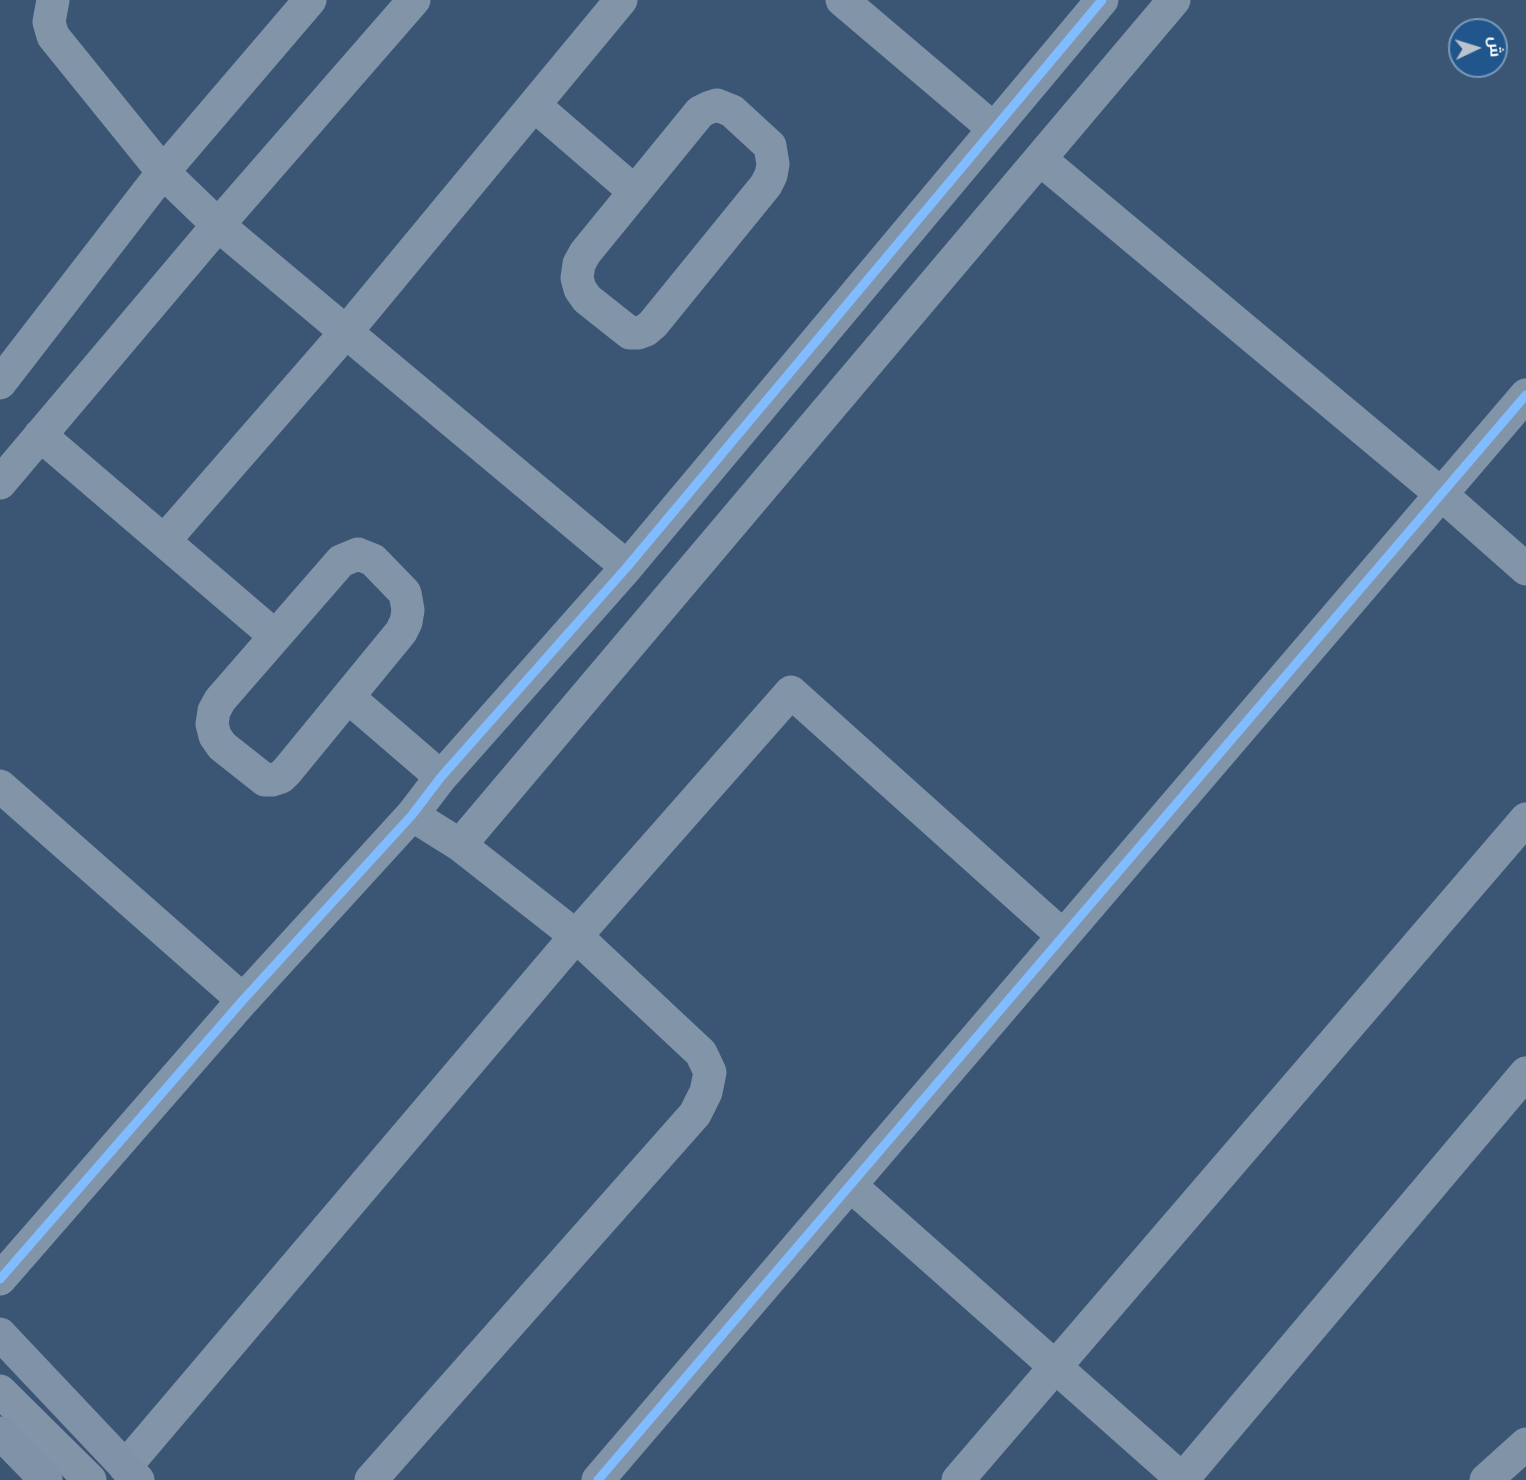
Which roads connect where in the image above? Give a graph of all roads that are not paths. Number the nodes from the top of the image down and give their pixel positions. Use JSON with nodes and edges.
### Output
{"nodes":[{"id":1,"x":53,"y":0,"type":"edge"},
{"id":2,"x":310,"y":0,"type":"edge"},
{"id":3,"x":414,"y":0,"type":"edge"},
{"id":4,"x":621,"y":0,"type":"edge"},
{"id":5,"x":842,"y":0,"type":"edge"},
{"id":6,"x":1102,"y":0,"type":"edge"},
{"id":7,"x":1174,"y":0,"type":"edge"},
{"id":8,"x":534,"y":105,"type":"junction"},
{"id":9,"x":994,"y":129,"type":"junction"},
{"id":10,"x":1040,"y":159,"type":"junction"},
{"id":11,"x":163,"y":172,"type":"junction"},
{"id":12,"x":636,"y":192,"type":"junction"},
{"id":13,"x":218,"y":225,"type":"junction"},
{"id":14,"x":346,"y":332,"type":"junction"},
{"id":15,"x":0,"y":383,"type":"edge"},
{"id":16,"x":1526,"y":395,"type":"edge"},
{"id":17,"x":40,"y":435,"type":"junction"},
{"id":18,"x":0,"y":483,"type":"edge"},
{"id":19,"x":1441,"y":494,"type":"junction"},
{"id":20,"x":164,"y":541,"type":"junction"},
{"id":21,"x":627,"y":567,"type":"junction"},
{"id":22,"x":1526,"y":569,"type":"edge"},
{"id":23,"x":275,"y":636,"type":"junction"},
{"id":24,"x":348,"y":697,"type":"junction"},
{"id":25,"x":441,"y":777,"type":"junction"},
{"id":26,"x":0,"y":786,"type":"edge"},
{"id":27,"x":412,"y":815,"type":"junction"},
{"id":28,"x":1526,"y":819,"type":"edge"},
{"id":29,"x":460,"y":844,"type":"junction"},
{"id":30,"x":576,"y":936,"type":"junction"},
{"id":31,"x":1063,"y":936,"type":"junction"},
{"id":32,"x":243,"y":1000,"type":"junction"},
{"id":33,"x":1526,"y":1073,"type":"edge"},
{"id":34,"x":850,"y":1185,"type":"junction"},
{"id":35,"x":0,"y":1279,"type":"edge"},
{"id":36,"x":0,"y":1334,"type":"edge"},
{"id":37,"x":1055,"y":1366,"type":"junction"},
{"id":38,"x":0,"y":1391,"type":"edge"},
{"id":39,"x":0,"y":1411,"type":"edge"},
{"id":40,"x":0,"y":1433,"type":"edge"},
{"id":41,"x":1526,"y":1443,"type":"edge"},
{"id":42,"x":132,"y":1473,"type":"edge"},
{"id":43,"x":46,"y":1480,"type":"edge"},
{"id":44,"x":69,"y":1480,"type":"edge"},
{"id":45,"x":90,"y":1480,"type":"edge"},
{"id":46,"x":371,"y":1480,"type":"edge"},
{"id":47,"x":598,"y":1480,"type":"edge"},
{"id":48,"x":958,"y":1480,"type":"edge"},
{"id":49,"x":1182,"y":1480,"type":"edge"},
{"id":50,"x":1486,"y":1480,"type":"edge"}],
"edges":[{"from":1,"to":11,"type":"street"},
{"from":2,"to":11,"type":"street"},
{"from":3,"to":13,"type":"street"},
{"from":4,"to":8,"type":"street"},
{"from":5,"to":9,"type":"street"},
{"from":6,"to":9,"type":"street"},
{"from":7,"to":10,"type":"street"},
{"from":8,"to":12,"type":"street"},
{"from":8,"to":14,"type":"street"},
{"from":9,"to":21,"type":"street"},
{"from":10,"to":19,"type":"street"},
{"from":10,"to":29,"type":"street"},
{"from":11,"to":13,"type":"street"},
{"from":11,"to":15,"type":"street"},
{"from":12,"to":12,"type":"street"},
{"from":13,"to":14,"type":"street"},
{"from":13,"to":17,"type":"street"},
{"from":14,"to":20,"type":"street"},
{"from":14,"to":21,"type":"street"},
{"from":16,"to":19,"type":"street"},
{"from":17,"to":18,"type":"street"},
{"from":17,"to":20,"type":"street"},
{"from":19,"to":22,"type":"street"},
{"from":19,"to":31,"type":"street"},
{"from":20,"to":23,"type":"street"},
{"from":21,"to":25,"type":"street"},
{"from":23,"to":24,"type":"street"},
{"from":23,"to":24,"type":"street"},
{"from":24,"to":25,"type":"street"},
{"from":25,"to":27,"type":"street"},
{"from":26,"to":32,"type":"street"},
{"from":27,"to":29,"type":"street"},
{"from":27,"to":32,"type":"street"},
{"from":28,"to":37,"type":"street"},
{"from":29,"to":30,"type":"street"},
{"from":30,"to":31,"type":"street"},
{"from":30,"to":42,"type":"street"},
{"from":30,"to":46,"type":"street"},
{"from":31,"to":34,"type":"street"},
{"from":32,"to":35,"type":"street"},
{"from":33,"to":49,"type":"street"},
{"from":34,"to":37,"type":"street"},
{"from":34,"to":47,"type":"street"},
{"from":36,"to":42,"type":"main road"},
{"from":37,"to":48,"type":"street"},
{"from":37,"to":49,"type":"street"},
{"from":38,"to":45,"type":"street"},
{"from":39,"to":44,"type":"street"},
{"from":40,"to":43,"type":"main road"},
{"from":41,"to":50,"type":"highway"}]}
